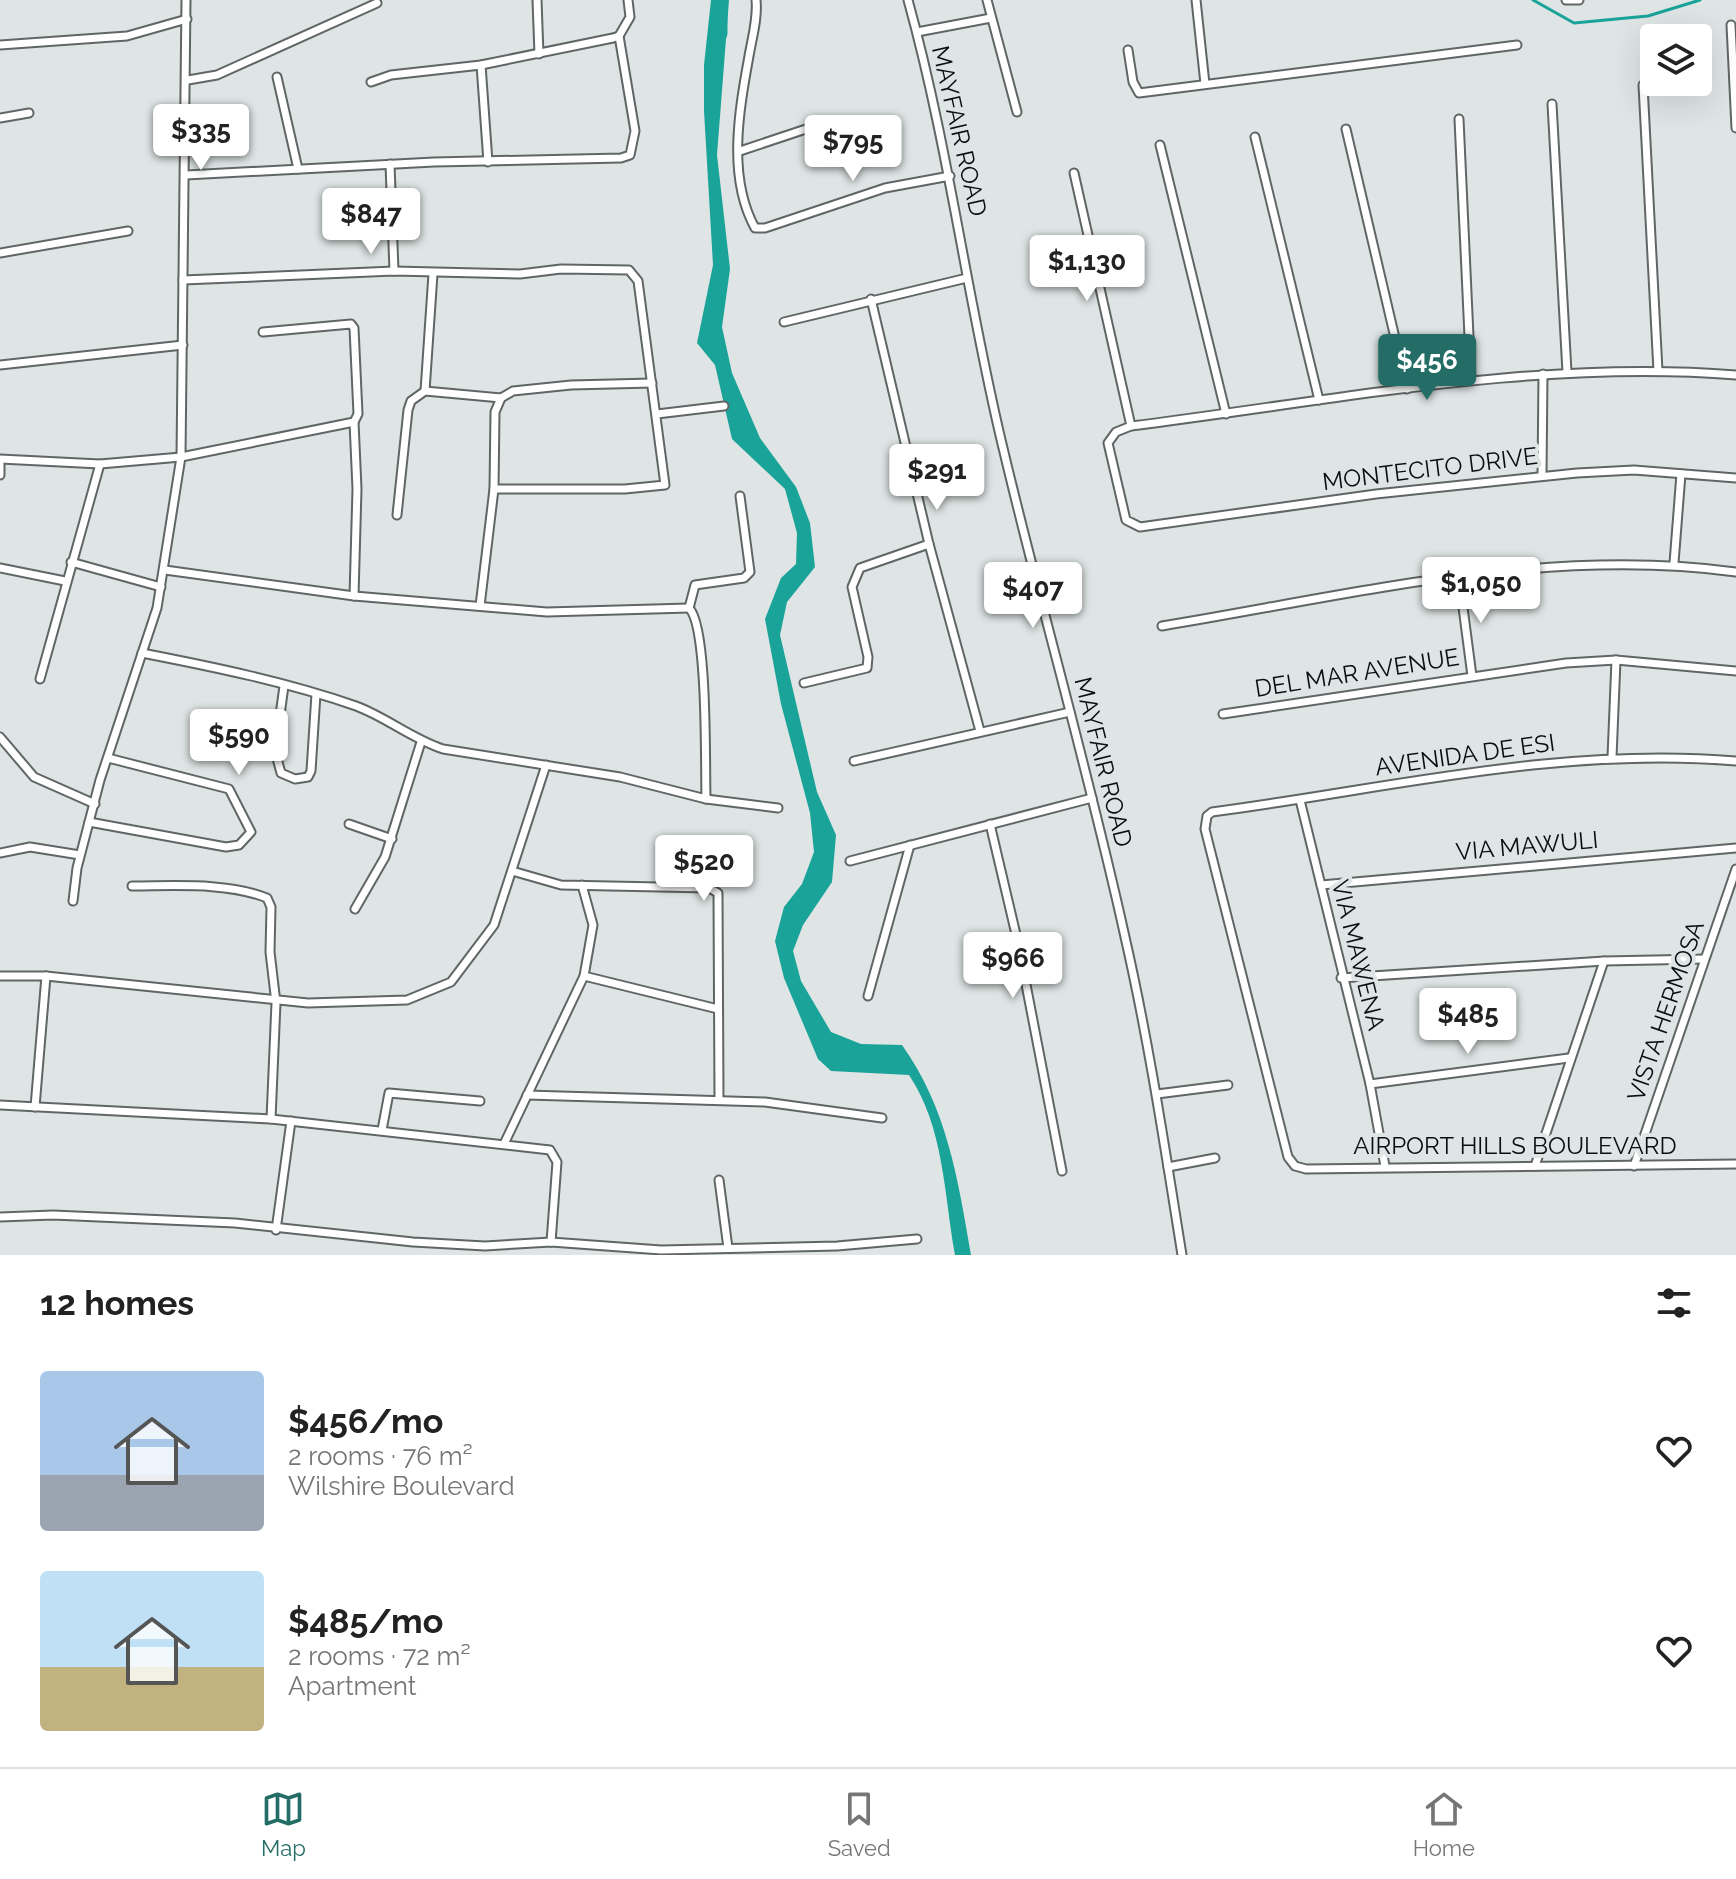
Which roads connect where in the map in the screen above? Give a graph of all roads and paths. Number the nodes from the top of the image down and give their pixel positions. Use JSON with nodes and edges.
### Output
{"nodes":[{"id":1,"x":186,"y":0,"type":"edge"},
{"id":2,"x":537,"y":0,"type":"edge"},
{"id":3,"x":628,"y":0,"type":"edge"},
{"id":4,"x":756,"y":0,"type":"edge"},
{"id":5,"x":908,"y":0,"type":"edge"},
{"id":6,"x":987,"y":0,"type":"edge"},
{"id":7,"x":1196,"y":0,"type":"edge"},
{"id":8,"x":1566,"y":0,"type":"edge"},
{"id":9,"x":1579,"y":0,"type":"edge"},
{"id":10,"x":377,"y":3,"type":"dead end"},
{"id":11,"x":991,"y":18,"type":"junction"},
{"id":12,"x":187,"y":19,"type":"junction"},
{"id":13,"x":1731,"y":25,"type":"dead end"},
{"id":14,"x":917,"y":32,"type":"junction"},
{"id":15,"x":619,"y":36,"type":"junction"},
{"id":16,"x":0,"y":45,"type":"edge"},
{"id":17,"x":1517,"y":45,"type":"dead end"},
{"id":18,"x":1128,"y":50,"type":"dead end"},
{"id":19,"x":539,"y":54,"type":"junction"},
{"id":20,"x":481,"y":65,"type":"junction"},
{"id":21,"x":277,"y":77,"type":"dead end"},
{"id":22,"x":188,"y":80,"type":"junction"},
{"id":23,"x":371,"y":82,"type":"dead end"},
{"id":24,"x":1205,"y":84,"type":"junction"},
{"id":25,"x":1644,"y":96,"type":"edge"},
{"id":26,"x":1552,"y":104,"type":"dead end"},
{"id":27,"x":1017,"y":112,"type":"dead end"},
{"id":28,"x":29,"y":113,"type":"dead end"},
{"id":29,"x":0,"y":118,"type":"edge"},
{"id":30,"x":1459,"y":119,"type":"dead end"},
{"id":31,"x":830,"y":121,"type":"dead end"},
{"id":32,"x":1736,"y":128,"type":"edge"},
{"id":33,"x":1346,"y":129,"type":"dead end"},
{"id":34,"x":1255,"y":137,"type":"dead end"},
{"id":35,"x":1160,"y":145,"type":"dead end"},
{"id":36,"x":740,"y":151,"type":"junction"},
{"id":37,"x":488,"y":162,"type":"junction"},
{"id":38,"x":390,"y":164,"type":"junction"},
{"id":39,"x":298,"y":169,"type":"junction"},
{"id":40,"x":1074,"y":173,"type":"dead end"},
{"id":41,"x":186,"y":175,"type":"junction"},
{"id":42,"x":950,"y":176,"type":"junction"},
{"id":43,"x":128,"y":231,"type":"dead end"},
{"id":44,"x":0,"y":253,"type":"edge"},
{"id":45,"x":394,"y":271,"type":"junction"},
{"id":46,"x":433,"y":274,"type":"junction"},
{"id":47,"x":967,"y":278,"type":"junction"},
{"id":48,"x":183,"y":280,"type":"junction"},
{"id":49,"x":871,"y":299,"type":"junction"},
{"id":50,"x":784,"y":322,"type":"dead end"},
{"id":51,"x":263,"y":332,"type":"dead end"},
{"id":52,"x":183,"y":345,"type":"junction"},
{"id":53,"x":0,"y":365,"type":"edge"},
{"id":54,"x":1658,"y":371,"type":"junction"},
{"id":55,"x":1567,"y":372,"type":"junction"},
{"id":56,"x":1543,"y":374,"type":"junction"},
{"id":57,"x":1736,"y":375,"type":"edge"},
{"id":58,"x":1471,"y":380,"type":"junction"},
{"id":59,"x":652,"y":383,"type":"junction"},
{"id":60,"x":1407,"y":389,"type":"junction"},
{"id":61,"x":425,"y":391,"type":"junction"},
{"id":62,"x":484,"y":398,"type":"junction"},
{"id":63,"x":501,"y":398,"type":"junction"},
{"id":64,"x":1319,"y":400,"type":"junction"},
{"id":65,"x":724,"y":406,"type":"dead end"},
{"id":66,"x":495,"y":412,"type":"junction"},
{"id":67,"x":657,"y":414,"type":"junction"},
{"id":68,"x":1226,"y":414,"type":"junction"},
{"id":69,"x":354,"y":422,"type":"junction"},
{"id":70,"x":1131,"y":426,"type":"junction"},
{"id":71,"x":181,"y":457,"type":"junction"},
{"id":72,"x":0,"y":460,"type":"edge"},
{"id":73,"x":100,"y":464,"type":"junction"},
{"id":74,"x":1681,"y":474,"type":"junction"},
{"id":75,"x":0,"y":475,"type":"edge"},
{"id":76,"x":1542,"y":476,"type":"junction"},
{"id":77,"x":1736,"y":478,"type":"edge"},
{"id":78,"x":494,"y":489,"type":"junction"},
{"id":79,"x":740,"y":496,"type":"dead end"},
{"id":80,"x":397,"y":515,"type":"dead end"},
{"id":81,"x":929,"y":544,"type":"junction"},
{"id":82,"x":71,"y":562,"type":"junction"},
{"id":83,"x":1674,"y":563,"type":"junction"},
{"id":84,"x":0,"y":568,"type":"edge"},
{"id":85,"x":165,"y":570,"type":"junction"},
{"id":86,"x":1736,"y":572,"type":"edge"},
{"id":87,"x":1459,"y":577,"type":"junction"},
{"id":88,"x":65,"y":581,"type":"junction"},
{"id":89,"x":161,"y":587,"type":"junction"},
{"id":90,"x":354,"y":596,"type":"junction"},
{"id":91,"x":480,"y":606,"type":"junction"},
{"id":92,"x":689,"y":608,"type":"junction"},
{"id":93,"x":1162,"y":626,"type":"dead end"},
{"id":94,"x":142,"y":653,"type":"junction"},
{"id":95,"x":1616,"y":660,"type":"junction"},
{"id":96,"x":1736,"y":671,"type":"edge"},
{"id":97,"x":1472,"y":676,"type":"junction"},
{"id":98,"x":40,"y":679,"type":"dead end"},
{"id":99,"x":804,"y":683,"type":"dead end"},
{"id":100,"x":284,"y":686,"type":"junction"},
{"id":101,"x":316,"y":694,"type":"junction"},
{"id":102,"x":1070,"y":712,"type":"junction"},
{"id":103,"x":1223,"y":714,"type":"dead end"},
{"id":104,"x":980,"y":731,"type":"junction"},
{"id":105,"x":0,"y":737,"type":"edge"},
{"id":106,"x":421,"y":742,"type":"junction"},
{"id":107,"x":1612,"y":757,"type":"junction"},
{"id":108,"x":108,"y":758,"type":"junction"},
{"id":109,"x":854,"y":761,"type":"dead end"},
{"id":110,"x":1736,"y":761,"type":"edge"},
{"id":111,"x":546,"y":765,"type":"junction"},
{"id":112,"x":1092,"y":798,"type":"junction"},
{"id":113,"x":706,"y":799,"type":"junction"},
{"id":114,"x":1300,"y":800,"type":"junction"},
{"id":115,"x":95,"y":804,"type":"junction"},
{"id":116,"x":778,"y":808,"type":"dead end"},
{"id":117,"x":89,"y":822,"type":"junction"},
{"id":118,"x":349,"y":824,"type":"dead end"},
{"id":119,"x":990,"y":824,"type":"junction"},
{"id":120,"x":392,"y":839,"type":"junction"},
{"id":121,"x":910,"y":845,"type":"junction"},
{"id":122,"x":1736,"y":848,"type":"edge"},
{"id":123,"x":0,"y":853,"type":"edge"},
{"id":124,"x":80,"y":855,"type":"junction"},
{"id":125,"x":850,"y":861,"type":"dead end"},
{"id":126,"x":1736,"y":869,"type":"edge"},
{"id":127,"x":512,"y":871,"type":"junction"},
{"id":128,"x":582,"y":885,"type":"junction"},
{"id":129,"x":1321,"y":885,"type":"junction"},
{"id":130,"x":132,"y":886,"type":"dead end"},
{"id":131,"x":73,"y":901,"type":"dead end"},
{"id":132,"x":355,"y":909,"type":"dead end"},
{"id":133,"x":1704,"y":959,"type":"junction"},
{"id":134,"x":1604,"y":961,"type":"junction"},
{"id":135,"x":0,"y":976,"type":"edge"},
{"id":136,"x":46,"y":976,"type":"junction"},
{"id":137,"x":584,"y":976,"type":"junction"},
{"id":138,"x":1341,"y":978,"type":"junction"},
{"id":139,"x":868,"y":996,"type":"dead end"},
{"id":140,"x":276,"y":1003,"type":"junction"},
{"id":141,"x":718,"y":1009,"type":"junction"},
{"id":142,"x":1569,"y":1058,"type":"junction"},
{"id":143,"x":1370,"y":1084,"type":"junction"},
{"id":144,"x":1228,"y":1085,"type":"dead end"},
{"id":145,"x":1157,"y":1094,"type":"junction"},
{"id":146,"x":527,"y":1095,"type":"junction"},
{"id":147,"x":719,"y":1100,"type":"junction"},
{"id":148,"x":480,"y":1101,"type":"dead end"},
{"id":149,"x":0,"y":1105,"type":"edge"},
{"id":150,"x":35,"y":1107,"type":"junction"},
{"id":151,"x":882,"y":1118,"type":"dead end"},
{"id":152,"x":271,"y":1119,"type":"junction"},
{"id":153,"x":291,"y":1121,"type":"junction"},
{"id":154,"x":382,"y":1130,"type":"junction"},
{"id":155,"x":504,"y":1144,"type":"junction"},
{"id":156,"x":1215,"y":1158,"type":"dead end"},
{"id":157,"x":1735,"y":1161,"type":"edge"},
{"id":158,"x":1295,"y":1166,"type":"joint"},
{"id":159,"x":1385,"y":1166,"type":"junction"},
{"id":160,"x":1535,"y":1166,"type":"junction"},
{"id":161,"x":1634,"y":1166,"type":"junction"},
{"id":162,"x":1168,"y":1167,"type":"junction"},
{"id":163,"x":1062,"y":1171,"type":"dead end"},
{"id":164,"x":719,"y":1180,"type":"dead end"},
{"id":165,"x":0,"y":1217,"type":"edge"},
{"id":166,"x":276,"y":1230,"type":"junction"},
{"id":167,"x":917,"y":1239,"type":"dead end"},
{"id":168,"x":551,"y":1242,"type":"junction"},
{"id":169,"x":728,"y":1248,"type":"junction"},
{"id":170,"x":1182,"y":1255,"type":"edge"}],
"edges":[{"from":1,"to":12,"type":"street"},
{"from":2,"to":19,"type":"street"},
{"from":3,"to":15,"type":"street"},
{"from":4,"to":36,"type":"street"},
{"from":5,"to":14,"type":"street","name":"MAYFAIR ROAD"},
{"from":6,"to":11,"type":"street"},
{"from":7,"to":24,"type":"street"},
{"from":8,"to":9,"type":"street"},
{"from":10,"to":22,"type":"street"},
{"from":11,"to":14,"type":"street"},
{"from":11,"to":27,"type":"street"},
{"from":12,"to":16,"type":"street"},
{"from":12,"to":22,"type":"street"},
{"from":13,"to":32,"type":"street"},
{"from":14,"to":42,"type":"street","name":"MAYFAIR ROAD"},
{"from":15,"to":19,"type":"street"},
{"from":15,"to":37,"type":"street"},
{"from":17,"to":24,"type":"street"},
{"from":18,"to":24,"type":"street"},
{"from":19,"to":20,"type":"street"},
{"from":20,"to":23,"type":"street"},
{"from":20,"to":37,"type":"street"},
{"from":21,"to":39,"type":"street"},
{"from":22,"to":41,"type":"street"},
{"from":25,"to":54,"type":"street"},
{"from":26,"to":55,"type":"street"},
{"from":28,"to":29,"type":"street"},
{"from":30,"to":58,"type":"street"},
{"from":31,"to":36,"type":"street"},
{"from":33,"to":60,"type":"street"},
{"from":34,"to":64,"type":"street"},
{"from":35,"to":68,"type":"street"},
{"from":36,"to":42,"type":"street"},
{"from":37,"to":38,"type":"street"},
{"from":38,"to":39,"type":"street"},
{"from":38,"to":45,"type":"street"},
{"from":39,"to":41,"type":"street"},
{"from":40,"to":70,"type":"street"},
{"from":41,"to":48,"type":"street"},
{"from":42,"to":47,"type":"street","name":"MAYFAIR ROAD"},
{"from":43,"to":44,"type":"street"},
{"from":45,"to":46,"type":"street"},
{"from":45,"to":48,"type":"street"},
{"from":46,"to":59,"type":"street"},
{"from":46,"to":61,"type":"street"},
{"from":47,"to":49,"type":"street"},
{"from":47,"to":102,"type":"street","name":"MAYFAIR ROAD"},
{"from":48,"to":52,"type":"street"},
{"from":49,"to":50,"type":"street"},
{"from":49,"to":81,"type":"street"},
{"from":51,"to":69,"type":"street"},
{"from":52,"to":53,"type":"street"},
{"from":52,"to":71,"type":"street"},
{"from":54,"to":55,"type":"street"},
{"from":54,"to":57,"type":"street"},
{"from":55,"to":56,"type":"street"},
{"from":56,"to":58,"type":"street"},
{"from":56,"to":76,"type":"street"},
{"from":58,"to":60,"type":"street"},
{"from":59,"to":63,"type":"street"},
{"from":59,"to":67,"type":"street"},
{"from":60,"to":64,"type":"street"},
{"from":61,"to":62,"type":"street"},
{"from":61,"to":80,"type":"street"},
{"from":62,"to":63,"type":"street"},
{"from":62,"to":66,"type":"street"},
{"from":63,"to":66,"type":"street"},
{"from":64,"to":68,"type":"street"},
{"from":65,"to":67,"type":"street"},
{"from":66,"to":78,"type":"street"},
{"from":67,"to":78,"type":"street"},
{"from":68,"to":70,"type":"street"},
{"from":69,"to":71,"type":"street"},
{"from":69,"to":90,"type":"street"},
{"from":70,"to":76,"type":"street","name":"MONTECITO DRIVE"},
{"from":71,"to":73,"type":"street"},
{"from":71,"to":85,"type":"street"},
{"from":72,"to":73,"type":"street"},
{"from":72,"to":75,"type":"street"},
{"from":73,"to":82,"type":"street"},
{"from":74,"to":76,"type":"street","name":"MONTECITO DRIVE"},
{"from":74,"to":77,"type":"street","name":"MONTECITO DRIVE"},
{"from":74,"to":83,"type":"street"},
{"from":78,"to":91,"type":"street"},
{"from":79,"to":92,"type":"street"},
{"from":81,"to":99,"type":"street"},
{"from":81,"to":104,"type":"street"},
{"from":82,"to":88,"type":"street"},
{"from":82,"to":89,"type":"street"},
{"from":83,"to":86,"type":"street"},
{"from":83,"to":87,"type":"street"},
{"from":84,"to":88,"type":"street"},
{"from":85,"to":89,"type":"street"},
{"from":85,"to":90,"type":"street"},
{"from":87,"to":93,"type":"street"},
{"from":87,"to":97,"type":"street"},
{"from":88,"to":98,"type":"street"},
{"from":89,"to":94,"type":"street"},
{"from":90,"to":91,"type":"street"},
{"from":91,"to":92,"type":"street"},
{"from":92,"to":113,"type":"street"},
{"from":94,"to":100,"type":"street"},
{"from":94,"to":108,"type":"street"},
{"from":95,"to":96,"type":"street","name":"DEL MAR AVENUE"},
{"from":95,"to":97,"type":"street","name":"DEL MAR AVENUE"},
{"from":95,"to":107,"type":"street"},
{"from":97,"to":103,"type":"street","name":"DEL MAR AVENUE"},
{"from":100,"to":101,"type":"street"},
{"from":100,"to":101,"type":"street"},
{"from":101,"to":106,"type":"street"},
{"from":102,"to":104,"type":"street"},
{"from":102,"to":112,"type":"street","name":"MAYFAIR ROAD"},
{"from":104,"to":109,"type":"street"},
{"from":105,"to":115,"type":"street"},
{"from":106,"to":111,"type":"street"},
{"from":106,"to":120,"type":"street"},
{"from":107,"to":110,"type":"street","name":"AVENIDA DE ESI"},
{"from":107,"to":114,"type":"street","name":"AVENIDA DE ESI"},
{"from":108,"to":115,"type":"street"},
{"from":108,"to":117,"type":"street"},
{"from":111,"to":113,"type":"street"},
{"from":111,"to":127,"type":"street"},
{"from":112,"to":119,"type":"street"},
{"from":112,"to":145,"type":"street","name":"MAYFAIR ROAD"},
{"from":113,"to":116,"type":"street"},
{"from":114,"to":129,"type":"street","name":"VIA MAWENA"},
{"from":114,"to":158,"type":"street","name":"AVENIDA DE ESI"},
{"from":115,"to":117,"type":"street"},
{"from":117,"to":124,"type":"street"},
{"from":118,"to":120,"type":"street"},
{"from":119,"to":121,"type":"street"},
{"from":119,"to":163,"type":"street"},
{"from":120,"to":132,"type":"street"},
{"from":121,"to":125,"type":"street"},
{"from":121,"to":139,"type":"street"},
{"from":122,"to":129,"type":"street","name":"VIA MAWULI"},
{"from":123,"to":124,"type":"street"},
{"from":124,"to":131,"type":"street"},
{"from":126,"to":133,"type":"street","name":"VISTA HERMOSA"},
{"from":127,"to":128,"type":"street"},
{"from":127,"to":140,"type":"street"},
{"from":128,"to":137,"type":"street"},
{"from":128,"to":141,"type":"street"},
{"from":129,"to":138,"type":"street","name":"VIA MAWENA"},
{"from":130,"to":140,"type":"street"},
{"from":133,"to":134,"type":"street"},
{"from":133,"to":161,"type":"street","name":"VISTA HERMOSA"},
{"from":134,"to":138,"type":"street"},
{"from":134,"to":142,"type":"street"},
{"from":135,"to":136,"type":"street"},
{"from":136,"to":140,"type":"street"},
{"from":136,"to":150,"type":"street"},
{"from":137,"to":141,"type":"street"},
{"from":137,"to":146,"type":"street"},
{"from":138,"to":143,"type":"street","name":"VIA MAWENA"},
{"from":140,"to":152,"type":"street"},
{"from":141,"to":147,"type":"street"},
{"from":142,"to":143,"type":"street"},
{"from":142,"to":160,"type":"street"},
{"from":143,"to":159,"type":"street","name":"VIA MAWENA"},
{"from":144,"to":145,"type":"street"},
{"from":145,"to":162,"type":"street","name":"MAYFAIR ROAD"},
{"from":146,"to":147,"type":"street"},
{"from":146,"to":155,"type":"street"},
{"from":147,"to":151,"type":"street"},
{"from":148,"to":154,"type":"street"},
{"from":149,"to":150,"type":"street"},
{"from":150,"to":152,"type":"street"},
{"from":152,"to":153,"type":"street"},
{"from":153,"to":154,"type":"street"},
{"from":153,"to":166,"type":"street"},
{"from":154,"to":155,"type":"street"},
{"from":155,"to":168,"type":"street"},
{"from":156,"to":162,"type":"street"},
{"from":157,"to":161,"type":"street","name":"AIRPORT HILLS BOULEVARD"},
{"from":158,"to":159,"type":"street","name":"AIRPORT HILLS BOULEVARD"},
{"from":159,"to":160,"type":"street","name":"AIRPORT HILLS BOULEVARD"},
{"from":160,"to":161,"type":"street","name":"AIRPORT HILLS BOULEVARD"},
{"from":162,"to":170,"type":"street","name":"MAYFAIR ROAD"},
{"from":164,"to":169,"type":"street"},
{"from":165,"to":166,"type":"street"},
{"from":166,"to":168,"type":"street"},
{"from":167,"to":169,"type":"street"},
{"from":168,"to":169,"type":"street"}]}
